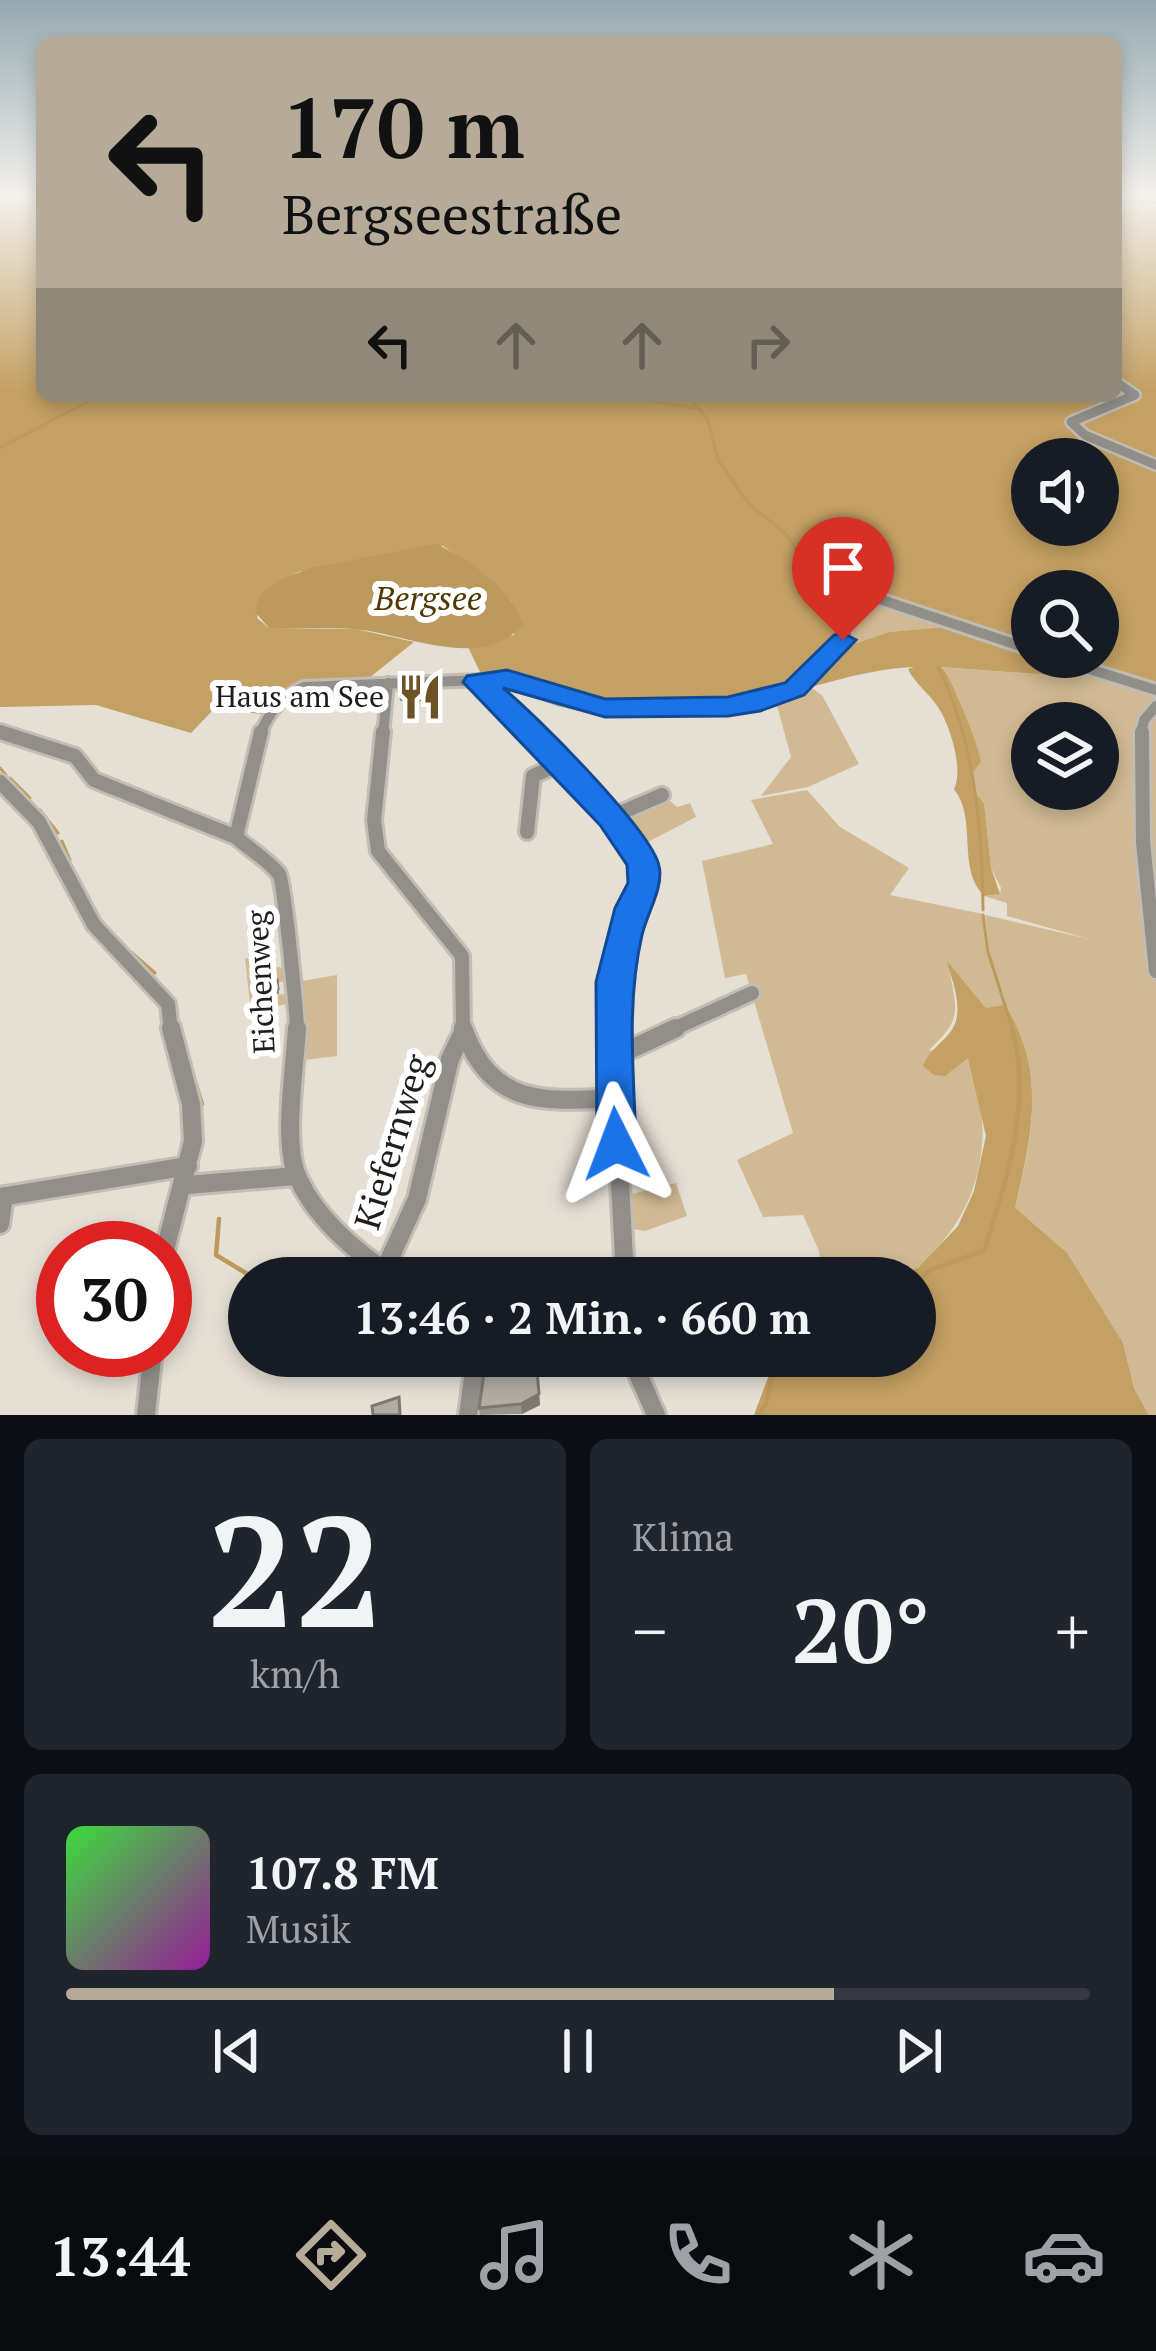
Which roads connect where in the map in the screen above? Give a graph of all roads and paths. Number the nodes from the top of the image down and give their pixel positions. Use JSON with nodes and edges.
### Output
{"nodes":[{"id":1,"x":1122,"y":386,"type":"edge"},
{"id":2,"x":1156,"y":465,"type":"edge"},
{"id":3,"x":1011,"y":643,"type":"edge"},
{"id":4,"x":1118,"y":678,"type":"edge"},
{"id":5,"x":476,"y":682,"type":"junction"},
{"id":6,"x":388,"y":683,"type":"junction"},
{"id":7,"x":1156,"y":690,"type":"edge"},
{"id":8,"x":1156,"y":706,"type":"edge"},
{"id":9,"x":0,"y":732,"type":"edge"},
{"id":10,"x":559,"y":764,"type":"junction"},
{"id":11,"x":0,"y":782,"type":"edge"},
{"id":12,"x":662,"y":795,"type":"dead end"},
{"id":13,"x":610,"y":817,"type":"junction"},
{"id":14,"x":527,"y":832,"type":"dead end"},
{"id":15,"x":236,"y":837,"type":"junction"},
{"id":16,"x":1156,"y":970,"type":"edge"},
{"id":17,"x":752,"y":993,"type":"dead end"},
{"id":18,"x":463,"y":1032,"type":"junction"},
{"id":19,"x":615,"y":1051,"type":"junction"},
{"id":20,"x":613,"y":1098,"type":"junction"},
{"id":21,"x":187,"y":1175,"type":"junction"},
{"id":22,"x":296,"y":1176,"type":"junction"},
{"id":23,"x":2,"y":1197,"type":"edge"},
{"id":24,"x":174,"y":1221,"type":"edge"},
{"id":25,"x":0,"y":1224,"type":"edge"},
{"id":26,"x":368,"y":1257,"type":"edge"},
{"id":27,"x":395,"y":1257,"type":"edge"},
{"id":28,"x":624,"y":1257,"type":"edge"},
{"id":29,"x":150,"y":1377,"type":"edge"},
{"id":30,"x":470,"y":1377,"type":"edge"},
{"id":31,"x":639,"y":1377,"type":"edge"},
{"id":32,"x":146,"y":1415,"type":"edge"},
{"id":33,"x":468,"y":1415,"type":"edge"},
{"id":34,"x":656,"y":1415,"type":"edge"}],
"edges":[{"from":1,"to":2,"type":"street"},
{"from":3,"to":5,"type":"street"},
{"from":4,"to":7,"type":"street"},
{"from":5,"to":6,"type":"street"},
{"from":5,"to":10,"type":"street"},
{"from":6,"to":15,"type":"street"},
{"from":6,"to":18,"type":"street"},
{"from":8,"to":16,"type":"street"},
{"from":9,"to":15,"type":"street","name":"Eichenweg"},
{"from":10,"to":13,"type":"street"},
{"from":10,"to":14,"type":"street"},
{"from":11,"to":21,"type":"street"},
{"from":12,"to":13,"type":"street"},
{"from":13,"to":19,"type":"street"},
{"from":15,"to":22,"type":"street","name":"Eichenweg"},
{"from":17,"to":19,"type":"street"},
{"from":18,"to":20,"type":"street"},
{"from":18,"to":27,"type":"street","name":"Kiefernweg"},
{"from":19,"to":20,"type":"street"},
{"from":20,"to":28,"type":"street"},
{"from":21,"to":22,"type":"street"},
{"from":21,"to":23,"type":"street"},
{"from":21,"to":24,"type":"street"},
{"from":22,"to":26,"type":"street"},
{"from":23,"to":25,"type":"street"},
{"from":29,"to":32,"type":"street"},
{"from":30,"to":33,"type":"street"},
{"from":31,"to":34,"type":"street"}]}
